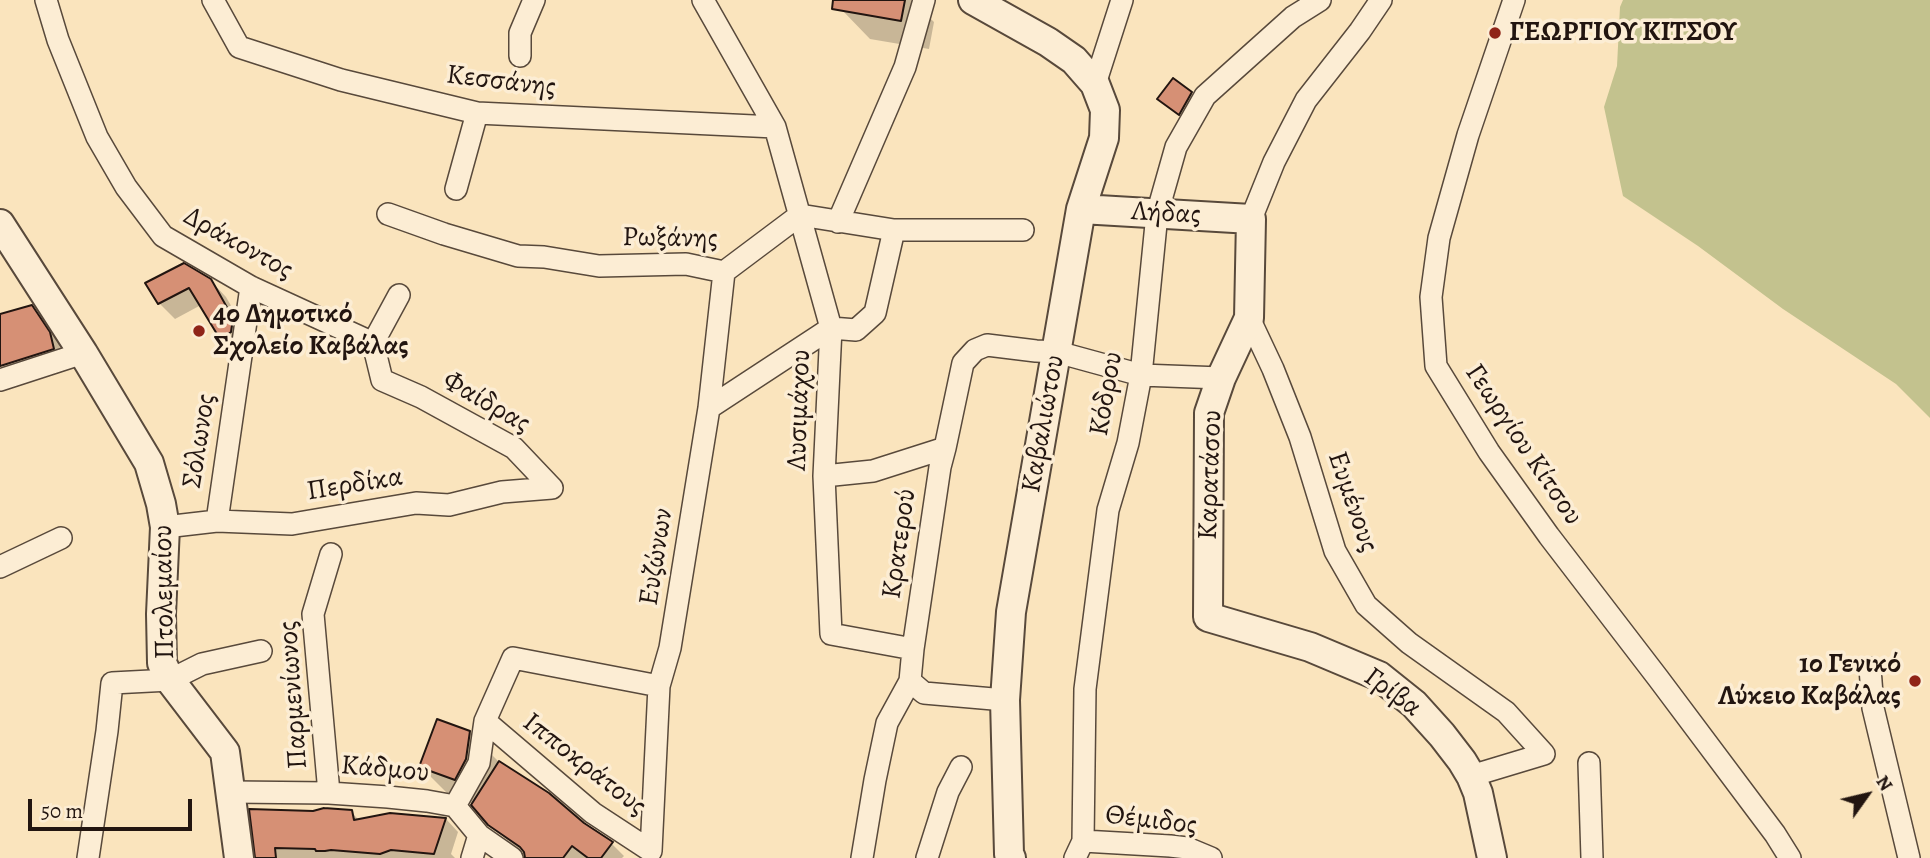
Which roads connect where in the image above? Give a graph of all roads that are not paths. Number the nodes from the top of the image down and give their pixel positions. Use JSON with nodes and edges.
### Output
{"nodes":[{"id":1,"x":46,"y":0,"type":"edge"},
{"id":2,"x":213,"y":0,"type":"edge"},
{"id":3,"x":534,"y":0,"type":"edge"},
{"id":4,"x":703,"y":0,"type":"edge"},
{"id":5,"x":924,"y":0,"type":"edge"},
{"id":6,"x":973,"y":0,"type":"edge"},
{"id":7,"x":1122,"y":0,"type":"edge"},
{"id":8,"x":1320,"y":0,"type":"edge"},
{"id":9,"x":1381,"y":0,"type":"edge"},
{"id":10,"x":1514,"y":0,"type":"edge"},
{"id":11,"x":520,"y":56,"type":"dead end"},
{"id":12,"x":1095,"y":84,"type":"junction"},
{"id":13,"x":477,"y":113,"type":"junction"},
{"id":14,"x":775,"y":127,"type":"junction"},
{"id":15,"x":456,"y":189,"type":"dead end"},
{"id":16,"x":1081,"y":209,"type":"junction"},
{"id":17,"x":388,"y":214,"type":"dead end"},
{"id":18,"x":1157,"y":214,"type":"junction"},
{"id":19,"x":800,"y":215,"type":"junction"},
{"id":20,"x":1251,"y":219,"type":"junction"},
{"id":21,"x":838,"y":222,"type":"junction"},
{"id":22,"x":0,"y":224,"type":"edge"},
{"id":23,"x":894,"y":230,"type":"junction"},
{"id":24,"x":1023,"y":230,"type":"dead end"},
{"id":25,"x":724,"y":272,"type":"junction"},
{"id":26,"x":251,"y":287,"type":"junction"},
{"id":27,"x":399,"y":295,"type":"dead end"},
{"id":28,"x":1249,"y":317,"type":"junction"},
{"id":29,"x":831,"y":328,"type":"junction"},
{"id":30,"x":373,"y":343,"type":"junction"},
{"id":31,"x":1057,"y":352,"type":"junction"},
{"id":32,"x":83,"y":353,"type":"junction"},
{"id":33,"x":1141,"y":375,"type":"junction"},
{"id":34,"x":1221,"y":378,"type":"junction"},
{"id":35,"x":0,"y":380,"type":"edge"},
{"id":36,"x":709,"y":408,"type":"junction"},
{"id":37,"x":945,"y":448,"type":"junction"},
{"id":38,"x":824,"y":476,"type":"junction"},
{"id":39,"x":552,"y":488,"type":"joint"},
{"id":40,"x":217,"y":521,"type":"junction"},
{"id":41,"x":166,"y":527,"type":"junction"},
{"id":42,"x":61,"y":538,"type":"dead end"},
{"id":43,"x":331,"y":554,"type":"dead end"},
{"id":44,"x":0,"y":566,"type":"edge"},
{"id":45,"x":1208,"y":617,"type":"joint"},
{"id":46,"x":913,"y":649,"type":"junction"},
{"id":47,"x":261,"y":651,"type":"dead end"},
{"id":48,"x":1870,"y":668,"type":"dead end"},
{"id":49,"x":170,"y":680,"type":"junction"},
{"id":50,"x":910,"y":681,"type":"junction"},
{"id":51,"x":659,"y":686,"type":"junction"},
{"id":52,"x":1005,"y":699,"type":"junction"},
{"id":53,"x":485,"y":721,"type":"junction"},
{"id":54,"x":1589,"y":763,"type":"dead end"},
{"id":55,"x":961,"y":767,"type":"dead end"},
{"id":56,"x":1471,"y":776,"type":"junction"},
{"id":57,"x":232,"y":792,"type":"junction"},
{"id":58,"x":329,"y":793,"type":"junction"},
{"id":59,"x":455,"y":806,"type":"junction"},
{"id":60,"x":479,"y":835,"type":"junction"},
{"id":61,"x":1079,"y":849,"type":"edge"},
{"id":62,"x":651,"y":851,"type":"joint"},
{"id":63,"x":1168,"y":852,"type":"edge"},
{"id":64,"x":88,"y":858,"type":"edge"},
{"id":65,"x":239,"y":858,"type":"edge"},
{"id":66,"x":472,"y":858,"type":"edge"},
{"id":67,"x":512,"y":858,"type":"edge"},
{"id":68,"x":862,"y":858,"type":"edge"},
{"id":69,"x":928,"y":858,"type":"edge"},
{"id":70,"x":1011,"y":858,"type":"edge"},
{"id":71,"x":1211,"y":858,"type":"edge"},
{"id":72,"x":1492,"y":858,"type":"edge"},
{"id":73,"x":1592,"y":858,"type":"edge"},
{"id":74,"x":1790,"y":858,"type":"edge"},
{"id":75,"x":1909,"y":858,"type":"edge"}],
"edges":[{"from":1,"to":26,"type":"street","name":"Δράκοντος"},
{"from":2,"to":13,"type":"street","name":"Κεσσάνης"},
{"from":3,"to":11,"type":"street"},
{"from":4,"to":14,"type":"street","name":"Λυσιμάχου"},
{"from":5,"to":21,"type":"street"},
{"from":6,"to":12,"type":"street"},
{"from":7,"to":12,"type":"street"},
{"from":8,"to":18,"type":"street","name":"Κόδρου"},
{"from":9,"to":20,"type":"street","name":"Καρατάσου"},
{"from":10,"to":74,"type":"street","name":"Γεωργίου Κίτσου"},
{"from":12,"to":16,"type":"street","name":"Καβαλιώτου"},
{"from":13,"to":14,"type":"street","name":"Κεσσάνης"},
{"from":13,"to":15,"type":"street"},
{"from":14,"to":19,"type":"street","name":"Λυσιμάχου"},
{"from":16,"to":18,"type":"street","name":"Λήδας"},
{"from":16,"to":31,"type":"street","name":"Καβαλιώτου"},
{"from":17,"to":25,"type":"street","name":"Ρωξάνης"},
{"from":18,"to":20,"type":"street","name":"Λήδας"},
{"from":18,"to":33,"type":"street","name":"Κόδρου"},
{"from":19,"to":21,"type":"street"},
{"from":19,"to":25,"type":"street","name":"Ρωξάνης"},
{"from":19,"to":29,"type":"street","name":"Λυσιμάχου"},
{"from":20,"to":28,"type":"street","name":"Καρατάσου"},
{"from":21,"to":23,"type":"street"},
{"from":22,"to":32,"type":"street","name":"Πτολεμαίου"},
{"from":23,"to":24,"type":"street"},
{"from":23,"to":29,"type":"street"},
{"from":25,"to":36,"type":"street","name":"Ευζώνων"},
{"from":26,"to":30,"type":"street","name":"Δράκοντος"},
{"from":26,"to":40,"type":"street","name":"Σόλωνος"},
{"from":27,"to":30,"type":"street"},
{"from":28,"to":34,"type":"street","name":"Καρατάσου"},
{"from":28,"to":56,"type":"street","name":"Ευμένους"},
{"from":29,"to":36,"type":"street"},
{"from":29,"to":38,"type":"street","name":"Λυσιμάχου"},
{"from":30,"to":39,"type":"street","name":"Φαίδρας"},
{"from":31,"to":33,"type":"street"},
{"from":31,"to":37,"type":"street","name":"Κρατερού"},
{"from":31,"to":52,"type":"street","name":"Καβαλιώτου"},
{"from":32,"to":35,"type":"street"},
{"from":32,"to":41,"type":"street","name":"Πτολεμαίου"},
{"from":33,"to":34,"type":"street"},
{"from":33,"to":61,"type":"street","name":"Κόδρου"},
{"from":34,"to":45,"type":"street","name":"Καρατάσου"},
{"from":36,"to":51,"type":"street","name":"Ευζώνων"},
{"from":37,"to":38,"type":"street","name":"Κρατερού"},
{"from":37,"to":46,"type":"street","name":"Κρατερού"},
{"from":38,"to":46,"type":"street","name":"Λυσιμάχου"},
{"from":39,"to":40,"type":"street","name":"Περδίκα"},
{"from":40,"to":41,"type":"street","name":"Περδίκα"},
{"from":41,"to":49,"type":"street","name":"Πτολεμαίου"},
{"from":42,"to":44,"type":"street"},
{"from":43,"to":58,"type":"street","name":"Παρμενίωνος"},
{"from":45,"to":56,"type":"street","name":"Γρίβα"},
{"from":46,"to":50,"type":"street"},
{"from":47,"to":49,"type":"street"},
{"from":48,"to":75,"type":"street"},
{"from":49,"to":57,"type":"street","name":"Πτολεμαίου"},
{"from":49,"to":64,"type":"street"},
{"from":50,"to":52,"type":"street"},
{"from":50,"to":68,"type":"street"},
{"from":51,"to":53,"type":"street"},
{"from":51,"to":62,"type":"street","name":"Ευζώνων"},
{"from":52,"to":70,"type":"street","name":"Καβαλιώτου"},
{"from":53,"to":59,"type":"street"},
{"from":53,"to":62,"type":"street","name":"Ιπποκράτους"},
{"from":54,"to":73,"type":"street"},
{"from":55,"to":69,"type":"street"},
{"from":56,"to":72,"type":"street","name":"Γρίβα"},
{"from":57,"to":58,"type":"street","name":"Κάδμου"},
{"from":57,"to":65,"type":"street","name":"Πτολεμαίου"},
{"from":58,"to":59,"type":"street","name":"Κάδμου"},
{"from":59,"to":60,"type":"street","name":"Κάδμου"},
{"from":60,"to":66,"type":"street"},
{"from":60,"to":67,"type":"street","name":"Κάδμου"},
{"from":61,"to":63,"type":"street","name":"Θέμιδος"},
{"from":63,"to":71,"type":"street","name":"Θέμιδος"}]}
